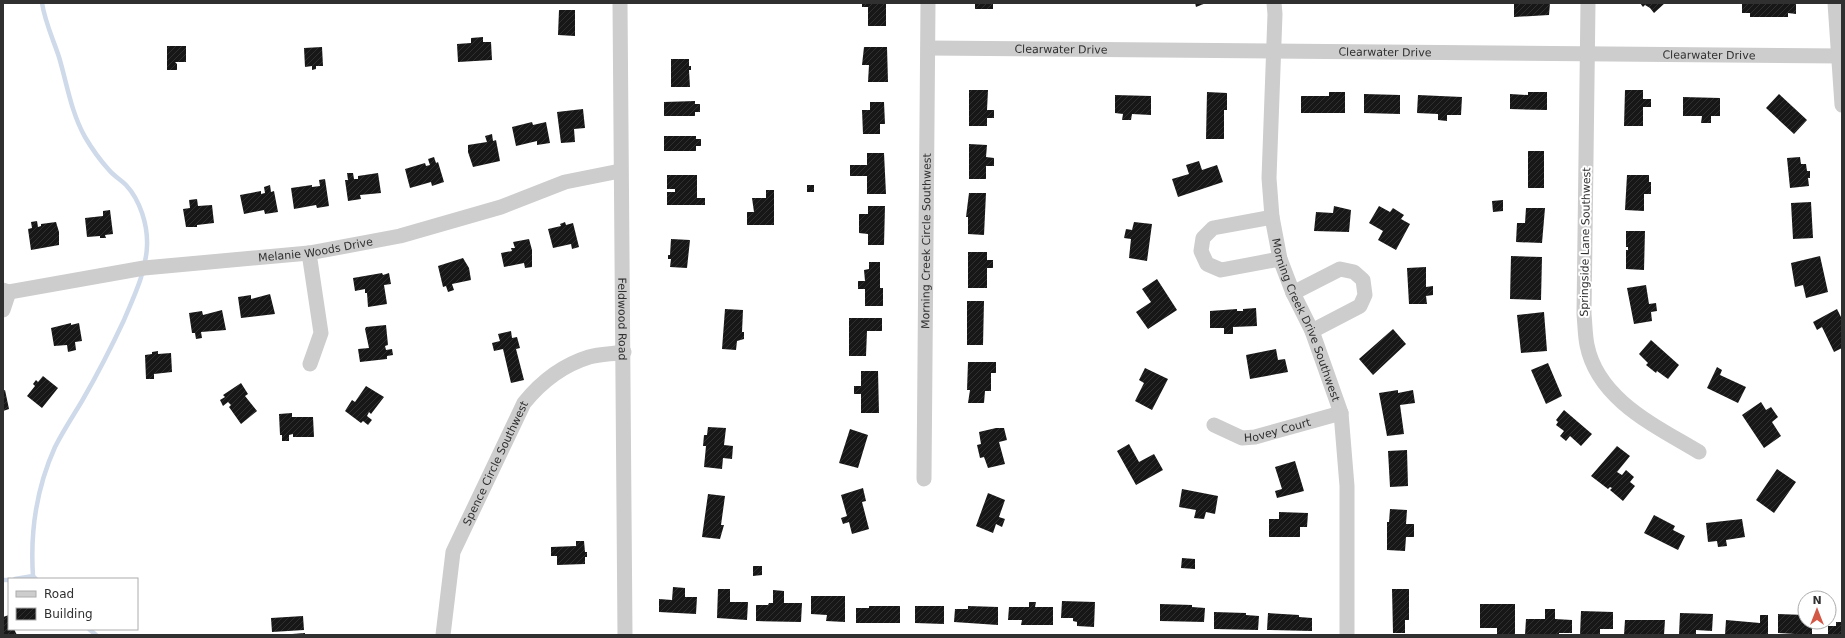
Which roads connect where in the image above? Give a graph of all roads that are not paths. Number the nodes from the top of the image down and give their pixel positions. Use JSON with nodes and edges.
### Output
{"nodes":[{"id":1,"x":620,"y":3,"type":"edge"},
{"id":2,"x":928,"y":3,"type":"edge"},
{"id":3,"x":1274,"y":3,"type":"edge"},
{"id":4,"x":1588,"y":3,"type":"edge"},
{"id":5,"x":1835,"y":3,"type":"edge"},
{"id":6,"x":928,"y":48,"type":"junction"},
{"id":7,"x":1273,"y":51,"type":"junction"},
{"id":8,"x":1588,"y":53,"type":"junction"},
{"id":9,"x":1840,"y":56,"type":"edge"},
{"id":10,"x":1842,"y":105,"type":"edge"},
{"id":11,"x":620,"y":171,"type":"junction"},
{"id":12,"x":1272,"y":218,"type":"junction"},
{"id":13,"x":309,"y":253,"type":"junction"},
{"id":14,"x":1280,"y":259,"type":"junction"},
{"id":15,"x":6,"y":291,"type":"edge"},
{"id":16,"x":1293,"y":293,"type":"junction"},
{"id":17,"x":3,"y":310,"type":"edge"},
{"id":18,"x":1312,"y":331,"type":"junction"},
{"id":19,"x":624,"y":352,"type":"junction"},
{"id":20,"x":310,"y":364,"type":"dead end"},
{"id":21,"x":1341,"y":413,"type":"junction"},
{"id":22,"x":1214,"y":425,"type":"dead end"},
{"id":23,"x":1700,"y":452,"type":"dead end"},
{"id":24,"x":924,"y":479,"type":"dead end"},
{"id":25,"x":443,"y":635,"type":"edge"},
{"id":26,"x":625,"y":635,"type":"edge"},
{"id":27,"x":1347,"y":635,"type":"edge"}],
"edges":[{"from":1,"to":11,"type":"street","name":"Feldwood Road"},
{"from":2,"to":6,"type":"street","name":"Morning Creek Circle Southwest"},
{"from":3,"to":7,"type":"street","name":"Morning Creek Drive Southwest"},
{"from":4,"to":8,"type":"street","name":"Springside Lane Southwest"},
{"from":5,"to":9,"type":"street"},
{"from":6,"to":7,"type":"street","name":"Clearwater Drive"},
{"from":6,"to":24,"type":"street","name":"Morning Creek Circle Southwest"},
{"from":7,"to":8,"type":"street","name":"Clearwater Drive"},
{"from":7,"to":12,"type":"street","name":"Morning Creek Drive Southwest"},
{"from":8,"to":9,"type":"street","name":"Clearwater Drive"},
{"from":8,"to":23,"type":"street","name":"Springside Lane Southwest"},
{"from":9,"to":10,"type":"street"},
{"from":11,"to":13,"type":"street","name":"Melanie Woods Drive"},
{"from":11,"to":19,"type":"street","name":"Feldwood Road"},
{"from":12,"to":14,"type":"street","name":"Morning Creek Drive Southwest"},
{"from":12,"to":14,"type":"street"},
{"from":13,"to":15,"type":"street","name":"Melanie Woods Drive"},
{"from":13,"to":20,"type":"street"},
{"from":14,"to":16,"type":"street","name":"Morning Creek Drive Southwest"},
{"from":15,"to":17,"type":"street"},
{"from":16,"to":18,"type":"street","name":"Morning Creek Drive Southwest"},
{"from":16,"to":18,"type":"street"},
{"from":18,"to":21,"type":"street","name":"Morning Creek Drive Southwest"},
{"from":19,"to":25,"type":"street","name":"Spence Circle Southwest"},
{"from":19,"to":26,"type":"street","name":"Feldwood Road"},
{"from":21,"to":22,"type":"street","name":"Hovey Court"},
{"from":21,"to":27,"type":"street","name":"Morning Creek Drive Southwest"}]}
